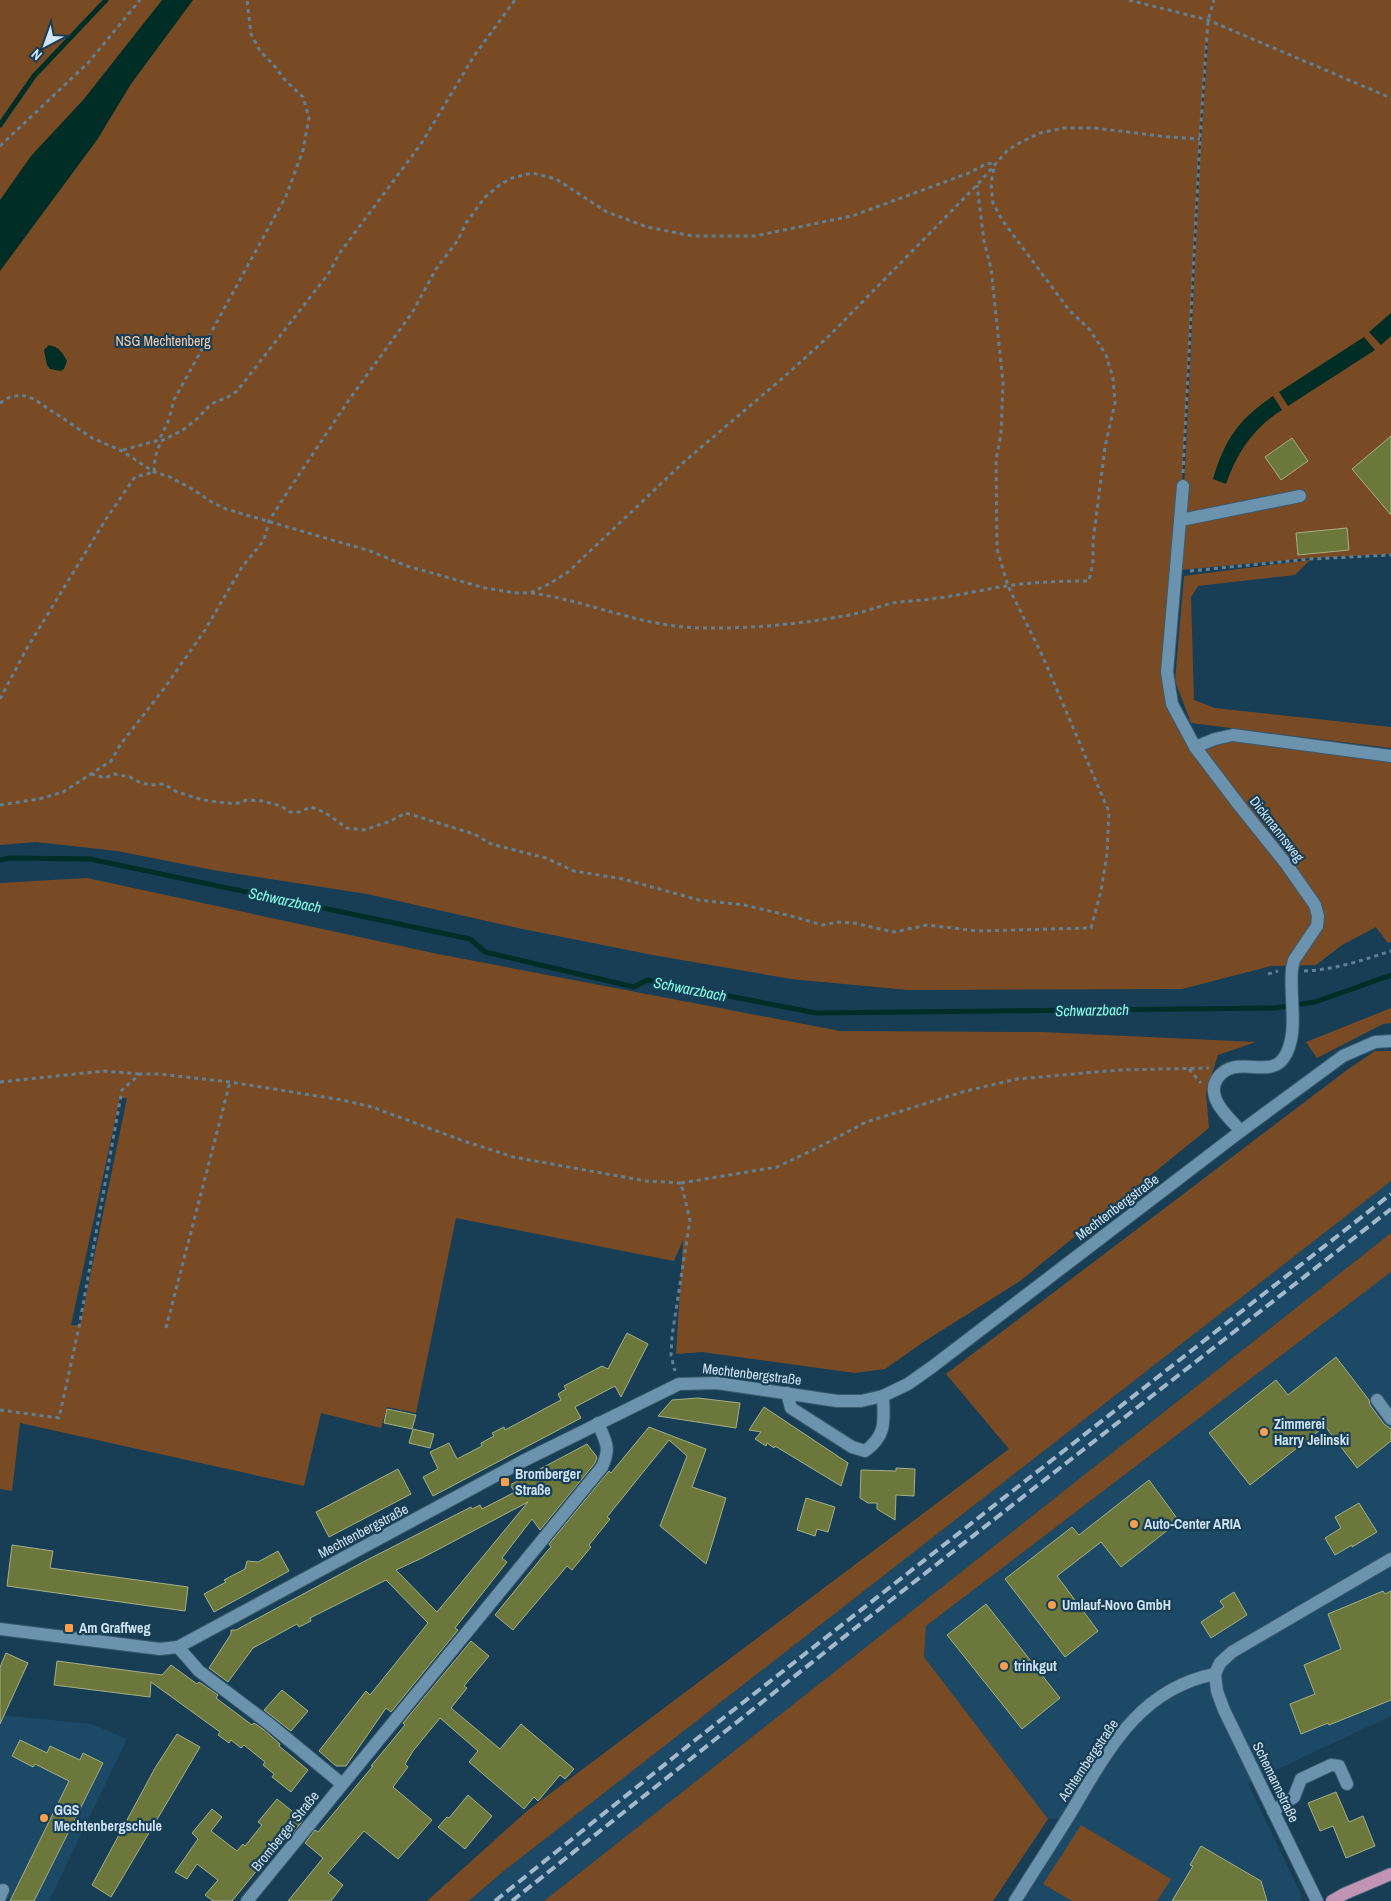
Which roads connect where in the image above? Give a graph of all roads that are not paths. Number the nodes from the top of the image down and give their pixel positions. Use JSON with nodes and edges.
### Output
{"nodes":[{"id":1,"x":1183,"y":486,"type":"road end"},
{"id":2,"x":1300,"y":496,"type":"dead end"},
{"id":3,"x":1181,"y":520,"type":"junction"},
{"id":4,"x":1195,"y":747,"type":"junction"},
{"id":5,"x":1391,"y":756,"type":"edge"},
{"id":6,"x":1391,"y":1041,"type":"edge"},
{"id":7,"x":1241,"y":1131,"type":"junction"},
{"id":8,"x":787,"y":1393,"type":"junction"},
{"id":9,"x":883,"y":1396,"type":"junction"},
{"id":10,"x":1377,"y":1400,"type":"dead end"},
{"id":11,"x":1391,"y":1419,"type":"edge"},
{"id":12,"x":598,"y":1423,"type":"junction"},
{"id":13,"x":1391,"y":1559,"type":"edge"},
{"id":14,"x":0,"y":1629,"type":"edge"},
{"id":15,"x":178,"y":1647,"type":"junction"},
{"id":16,"x":1215,"y":1674,"type":"junction"},
{"id":17,"x":342,"y":1784,"type":"junction"},
{"id":18,"x":1347,"y":1784,"type":"dead end"},
{"id":19,"x":1273,"y":1810,"type":"junction"},
{"id":20,"x":1391,"y":1874,"type":"edge"},
{"id":21,"x":247,"y":1901,"type":"edge"},
{"id":22,"x":1015,"y":1901,"type":"edge"},
{"id":23,"x":1317,"y":1901,"type":"edge"},
{"id":24,"x":1332,"y":1901,"type":"edge"}],
"edges":[{"from":1,"to":3,"type":"street","name":"Dickmannsweg"},
{"from":2,"to":3,"type":"street"},
{"from":3,"to":4,"type":"street","name":"Dickmannsweg"},
{"from":4,"to":5,"type":"street"},
{"from":4,"to":7,"type":"street","name":"Dickmannsweg"},
{"from":6,"to":7,"type":"street","name":"Mechtenbergstraße"},
{"from":7,"to":9,"type":"street","name":"Mechtenbergstraße"},
{"from":8,"to":9,"type":"street","name":"Mechtenbergstraße"},
{"from":8,"to":9,"type":"street"},
{"from":8,"to":12,"type":"street","name":"Mechtenbergstraße"},
{"from":10,"to":11,"type":"street"},
{"from":12,"to":15,"type":"street","name":"Mechtenbergstraße"},
{"from":12,"to":17,"type":"street","name":"Bromberger Straße"},
{"from":13,"to":16,"type":"street"},
{"from":14,"to":15,"type":"street","name":"Mechtenbergstraße"},
{"from":15,"to":17,"type":"street"},
{"from":16,"to":19,"type":"street","name":"Schemannstraße"},
{"from":16,"to":22,"type":"street","name":"Achternbergstraße"},
{"from":17,"to":21,"type":"street","name":"Bromberger Straße"},
{"from":18,"to":19,"type":"street"},
{"from":19,"to":23,"type":"street","name":"Schemannstraße"},
{"from":20,"to":24,"type":"main road"}]}
